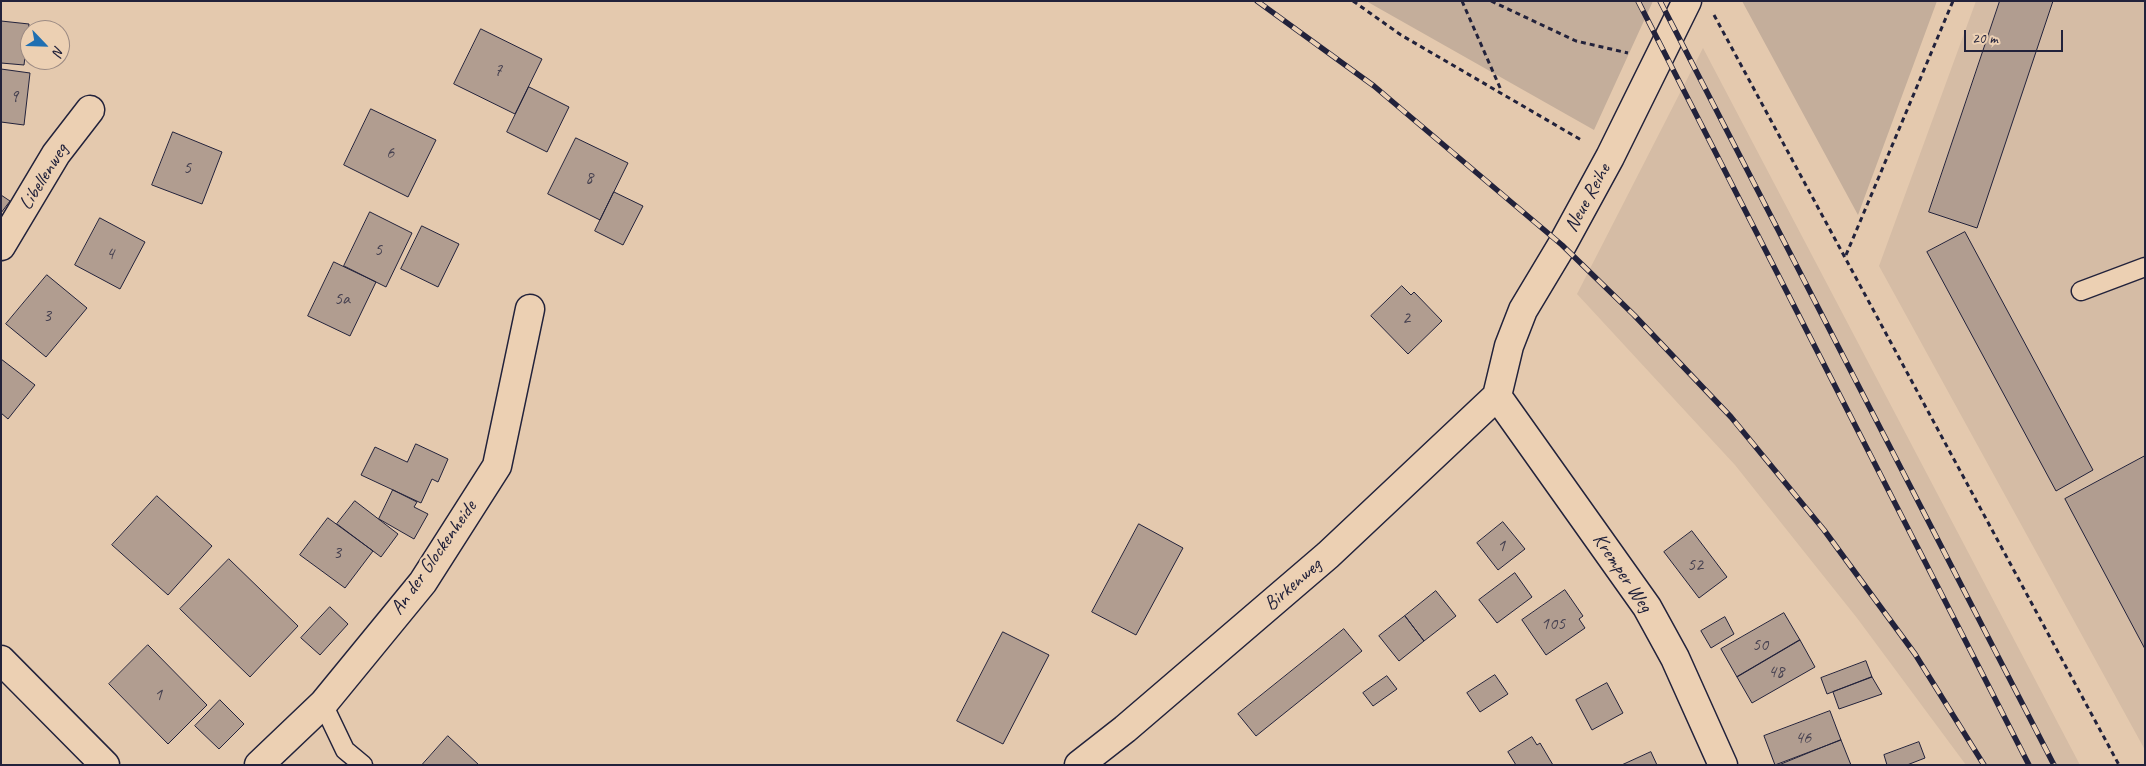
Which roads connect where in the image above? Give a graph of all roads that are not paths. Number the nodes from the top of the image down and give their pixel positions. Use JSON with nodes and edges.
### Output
{"nodes":[{"id":1,"x":1699,"y":6,"type":"edge"},
{"id":2,"x":90,"y":110,"type":"dead end"},
{"id":3,"x":1,"y":246,"type":"edge"},
{"id":4,"x":2145,"y":267,"type":"edge"},
{"id":5,"x":2081,"y":291,"type":"dead end"},
{"id":6,"x":530,"y":309,"type":"dead end"},
{"id":7,"x":1497,"y":396,"type":"junction"},
{"id":8,"x":1,"y":660,"type":"edge"},
{"id":9,"x":323,"y":704,"type":"junction"},
{"id":10,"x":105,"y":765,"type":"edge"},
{"id":11,"x":259,"y":765,"type":"edge"},
{"id":12,"x":363,"y":765,"type":"edge"},
{"id":13,"x":1079,"y":765,"type":"edge"},
{"id":14,"x":1722,"y":765,"type":"edge"}],
"edges":[{"from":1,"to":7,"type":"street","name":"Neue Reihe"},
{"from":2,"to":3,"type":"street","name":"Libellenweg"},
{"from":4,"to":5,"type":"lane"},
{"from":6,"to":9,"type":"street","name":"An der Glockenheide"},
{"from":7,"to":13,"type":"street","name":"Birkenweg"},
{"from":7,"to":14,"type":"street","name":"Kremper Weg"},
{"from":8,"to":10,"type":"street"},
{"from":9,"to":11,"type":"street","name":"An der Glockenheide"},
{"from":9,"to":12,"type":"lane"}]}
